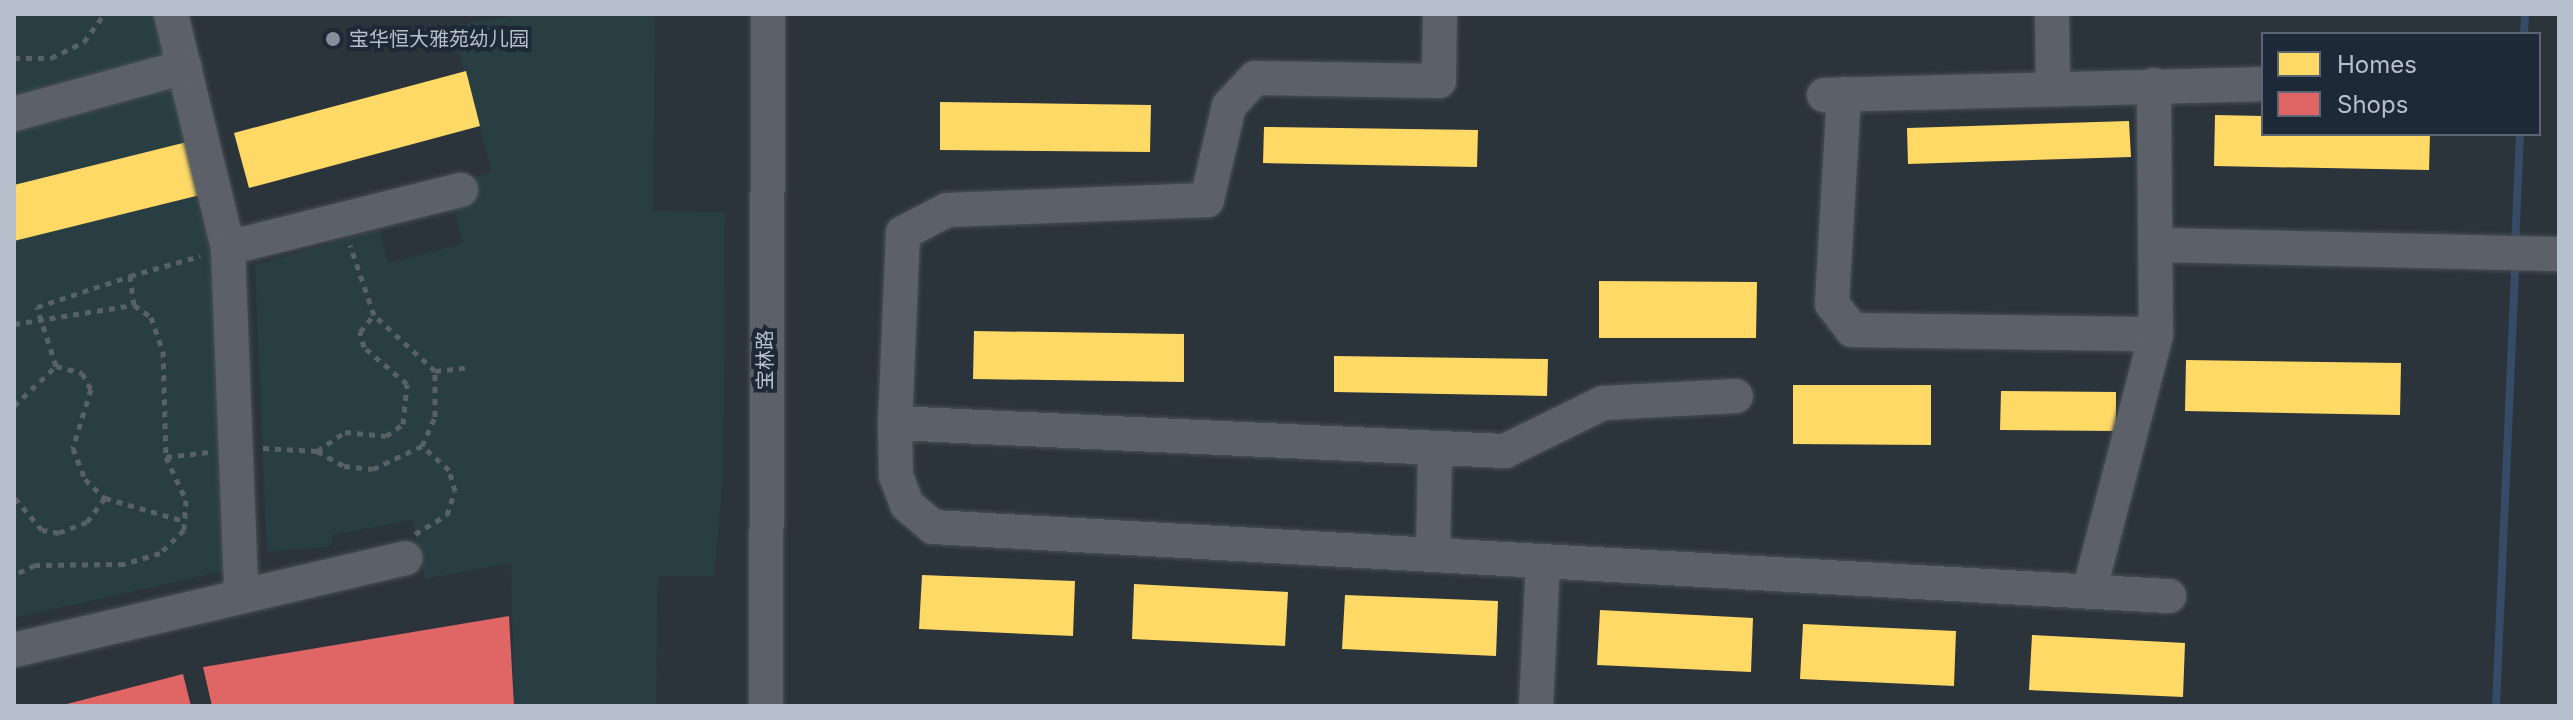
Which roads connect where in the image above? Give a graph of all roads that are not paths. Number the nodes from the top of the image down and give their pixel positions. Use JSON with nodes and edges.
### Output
{"nodes":[{"id":1,"x":171,"y":14,"type":"edge"},
{"id":2,"x":768,"y":14,"type":"edge"},
{"id":3,"x":1440,"y":14,"type":"edge"},
{"id":4,"x":2052,"y":14,"type":"edge"},
{"id":5,"x":185,"y":67,"type":"junction"},
{"id":6,"x":2261,"y":84,"type":"edge"},
{"id":7,"x":2154,"y":85,"type":"junction"},
{"id":8,"x":2053,"y":87,"type":"junction"},
{"id":9,"x":14,"y":114,"type":"edge"},
{"id":10,"x":461,"y":190,"type":"dead end"},
{"id":11,"x":2157,"y":245,"type":"junction"},
{"id":12,"x":228,"y":248,"type":"junction"},
{"id":13,"x":2559,"y":254,"type":"edge"},
{"id":14,"x":2156,"y":334,"type":"junction"},
{"id":15,"x":1736,"y":396,"type":"dead end"},
{"id":16,"x":895,"y":423,"type":"junction"},
{"id":17,"x":1435,"y":448,"type":"junction"},
{"id":18,"x":1433,"y":555,"type":"junction"},
{"id":19,"x":405,"y":558,"type":"road end"},
{"id":20,"x":1543,"y":561,"type":"junction"},
{"id":21,"x":2089,"y":592,"type":"junction"},
{"id":22,"x":241,"y":593,"type":"junction"},
{"id":23,"x":2169,"y":596,"type":"dead end"},
{"id":24,"x":14,"y":650,"type":"edge"},
{"id":25,"x":766,"y":706,"type":"edge"},
{"id":26,"x":1536,"y":706,"type":"edge"}],
"edges":[{"from":1,"to":5,"type":"street"},
{"from":2,"to":25,"type":"street","name":"宝林路"},
{"from":3,"to":16,"type":"street"},
{"from":4,"to":8,"type":"street"},
{"from":5,"to":9,"type":"street"},
{"from":5,"to":12,"type":"street"},
{"from":6,"to":7,"type":"street"},
{"from":7,"to":8,"type":"street"},
{"from":7,"to":11,"type":"street"},
{"from":8,"to":14,"type":"street"},
{"from":10,"to":12,"type":"street"},
{"from":11,"to":13,"type":"street"},
{"from":11,"to":14,"type":"street"},
{"from":12,"to":22,"type":"street"},
{"from":14,"to":21,"type":"street"},
{"from":15,"to":17,"type":"street"},
{"from":16,"to":17,"type":"street"},
{"from":16,"to":18,"type":"street"},
{"from":17,"to":18,"type":"street"},
{"from":18,"to":20,"type":"street"},
{"from":19,"to":22,"type":"street"},
{"from":20,"to":21,"type":"street"},
{"from":20,"to":26,"type":"street"},
{"from":21,"to":23,"type":"street"},
{"from":22,"to":24,"type":"street"}]}
